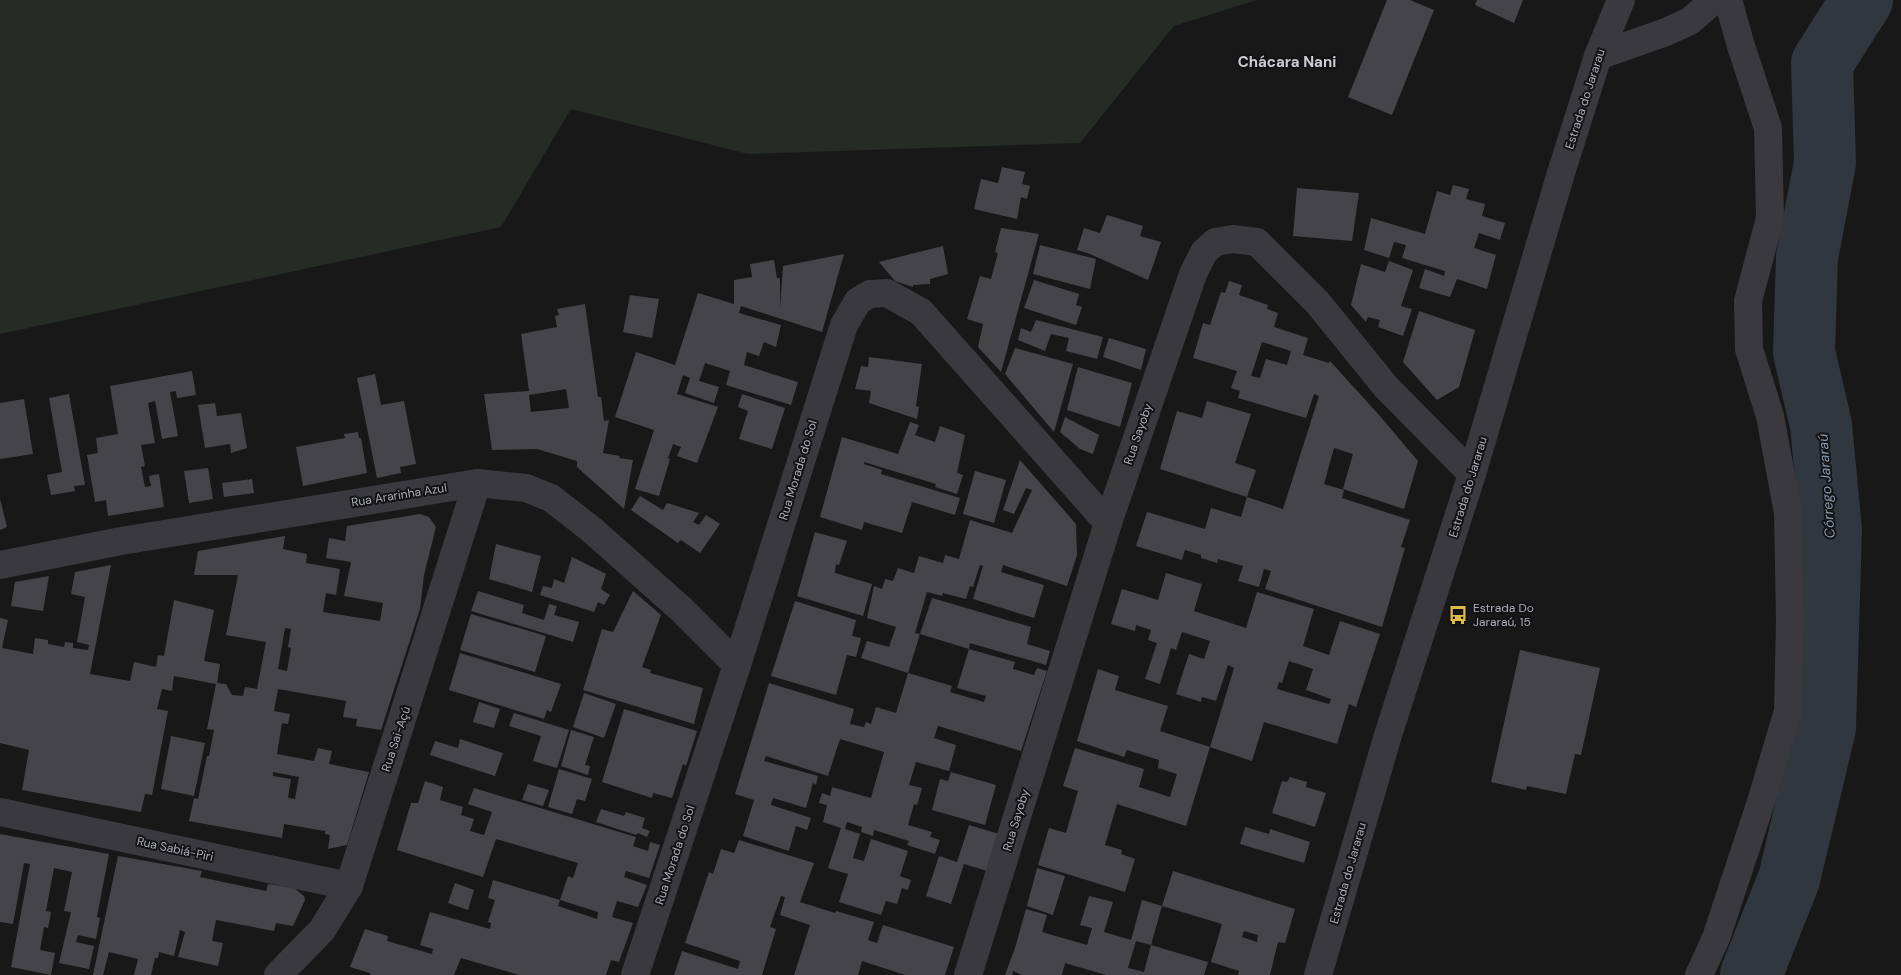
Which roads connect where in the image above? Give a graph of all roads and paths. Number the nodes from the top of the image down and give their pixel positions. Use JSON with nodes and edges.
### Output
{"nodes":[{"id":1,"x":1622,"y":0,"type":"edge"},
{"id":2,"x":1714,"y":0,"type":"edge"},
{"id":3,"x":1728,"y":0,"type":"edge"},
{"id":4,"x":1598,"y":56,"type":"junction"},
{"id":5,"x":1472,"y":474,"type":"junction"},
{"id":6,"x":477,"y":483,"type":"junction"},
{"id":7,"x":1108,"y":523,"type":"junction"},
{"id":8,"x":0,"y":565,"type":"edge"},
{"id":9,"x":737,"y":665,"type":"junction"},
{"id":10,"x":0,"y":812,"type":"edge"},
{"id":11,"x":349,"y":886,"type":"junction"},
{"id":12,"x":278,"y":975,"type":"edge"},
{"id":13,"x":635,"y":975,"type":"edge"},
{"id":14,"x":968,"y":975,"type":"edge"},
{"id":15,"x":1318,"y":975,"type":"edge"},
{"id":16,"x":1699,"y":975,"type":"edge"}],
"edges":[{"from":1,"to":4,"type":"street","name":"Estrada do Jararau"},
{"from":2,"to":4,"type":"street"},
{"from":3,"to":16,"type":"street"},
{"from":4,"to":5,"type":"street","name":"Estrada do Jararau"},
{"from":5,"to":7,"type":"street","name":"Rua Sayoby"},
{"from":5,"to":15,"type":"street","name":"Estrada do Jararau"},
{"from":6,"to":8,"type":"street","name":"Rua Ararinha Azul"},
{"from":6,"to":9,"type":"street","name":"Rua Ararinha Azul"},
{"from":6,"to":11,"type":"street","name":"Rua Sai-Açú"},
{"from":7,"to":9,"type":"street","name":"Rua Morada do Sol"},
{"from":7,"to":14,"type":"street","name":"Rua Sayoby"},
{"from":9,"to":13,"type":"street","name":"Rua Morada do Sol"},
{"from":10,"to":11,"type":"street","name":"Rua Sabiá-Piri"},
{"from":11,"to":12,"type":"street","name":"Rua Sai-Açú"}]}
